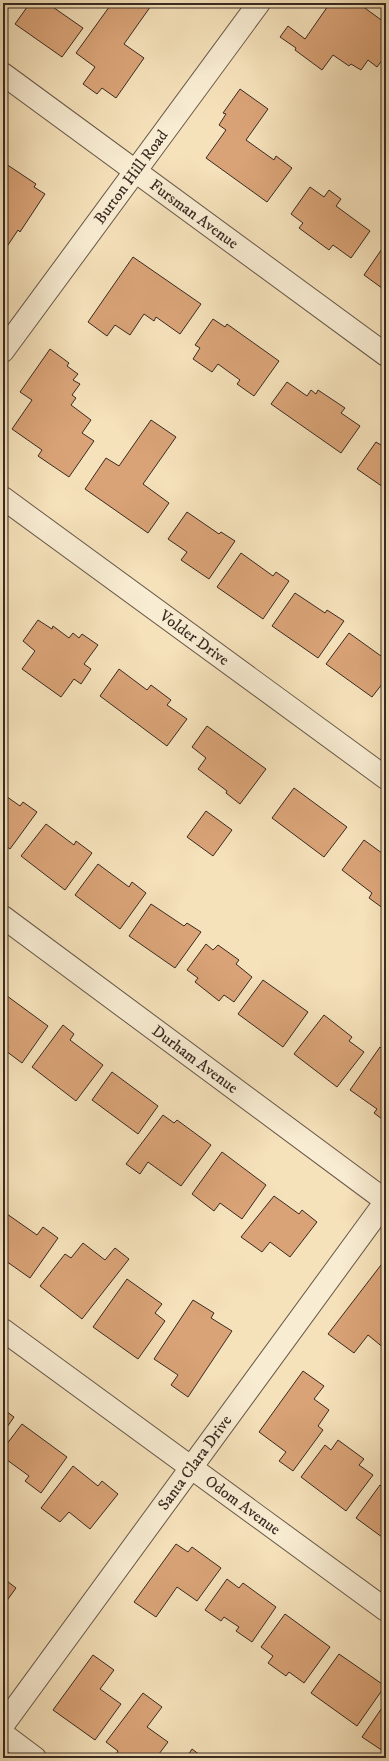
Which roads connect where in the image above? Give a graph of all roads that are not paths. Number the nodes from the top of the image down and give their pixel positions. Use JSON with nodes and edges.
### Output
{"nodes":[{"id":1,"x":259,"y":3,"type":"edge"},
{"id":2,"x":3,"y":74,"type":"edge"},
{"id":3,"x":135,"y":171,"type":"junction"},
{"id":4,"x":3,"y":351,"type":"edge"},
{"id":5,"x":386,"y":355,"type":"edge"},
{"id":6,"x":3,"y":498,"type":"edge"},
{"id":7,"x":386,"y":778,"type":"edge"},
{"id":8,"x":3,"y":918,"type":"edge"},
{"id":9,"x":386,"y":1201,"type":"edge"},
{"id":10,"x":3,"y":1330,"type":"edge"},
{"id":11,"x":191,"y":1468,"type":"junction"},
{"id":12,"x":386,"y":1610,"type":"edge"},
{"id":13,"x":3,"y":1725,"type":"edge"},
{"id":14,"x":3,"y":1734,"type":"edge"},
{"id":15,"x":35,"y":1758,"type":"edge"}],
"edges":[{"from":1,"to":3,"type":"street","name":"Burton Hill Road"},
{"from":2,"to":3,"type":"street","name":"Fursman Avenue"},
{"from":3,"to":4,"type":"street","name":"Burton Hill Road"},
{"from":3,"to":5,"type":"street","name":"Fursman Avenue"},
{"from":6,"to":7,"type":"street","name":"Volder Drive"},
{"from":8,"to":9,"type":"street","name":"Durham Avenue"},
{"from":9,"to":11,"type":"street","name":"Santa Clara Drive"},
{"from":10,"to":11,"type":"street","name":"Odom Avenue"},
{"from":11,"to":12,"type":"street","name":"Odom Avenue"},
{"from":11,"to":13,"type":"street","name":"Santa Clara Drive"},
{"from":14,"to":15,"type":"street"}]}
